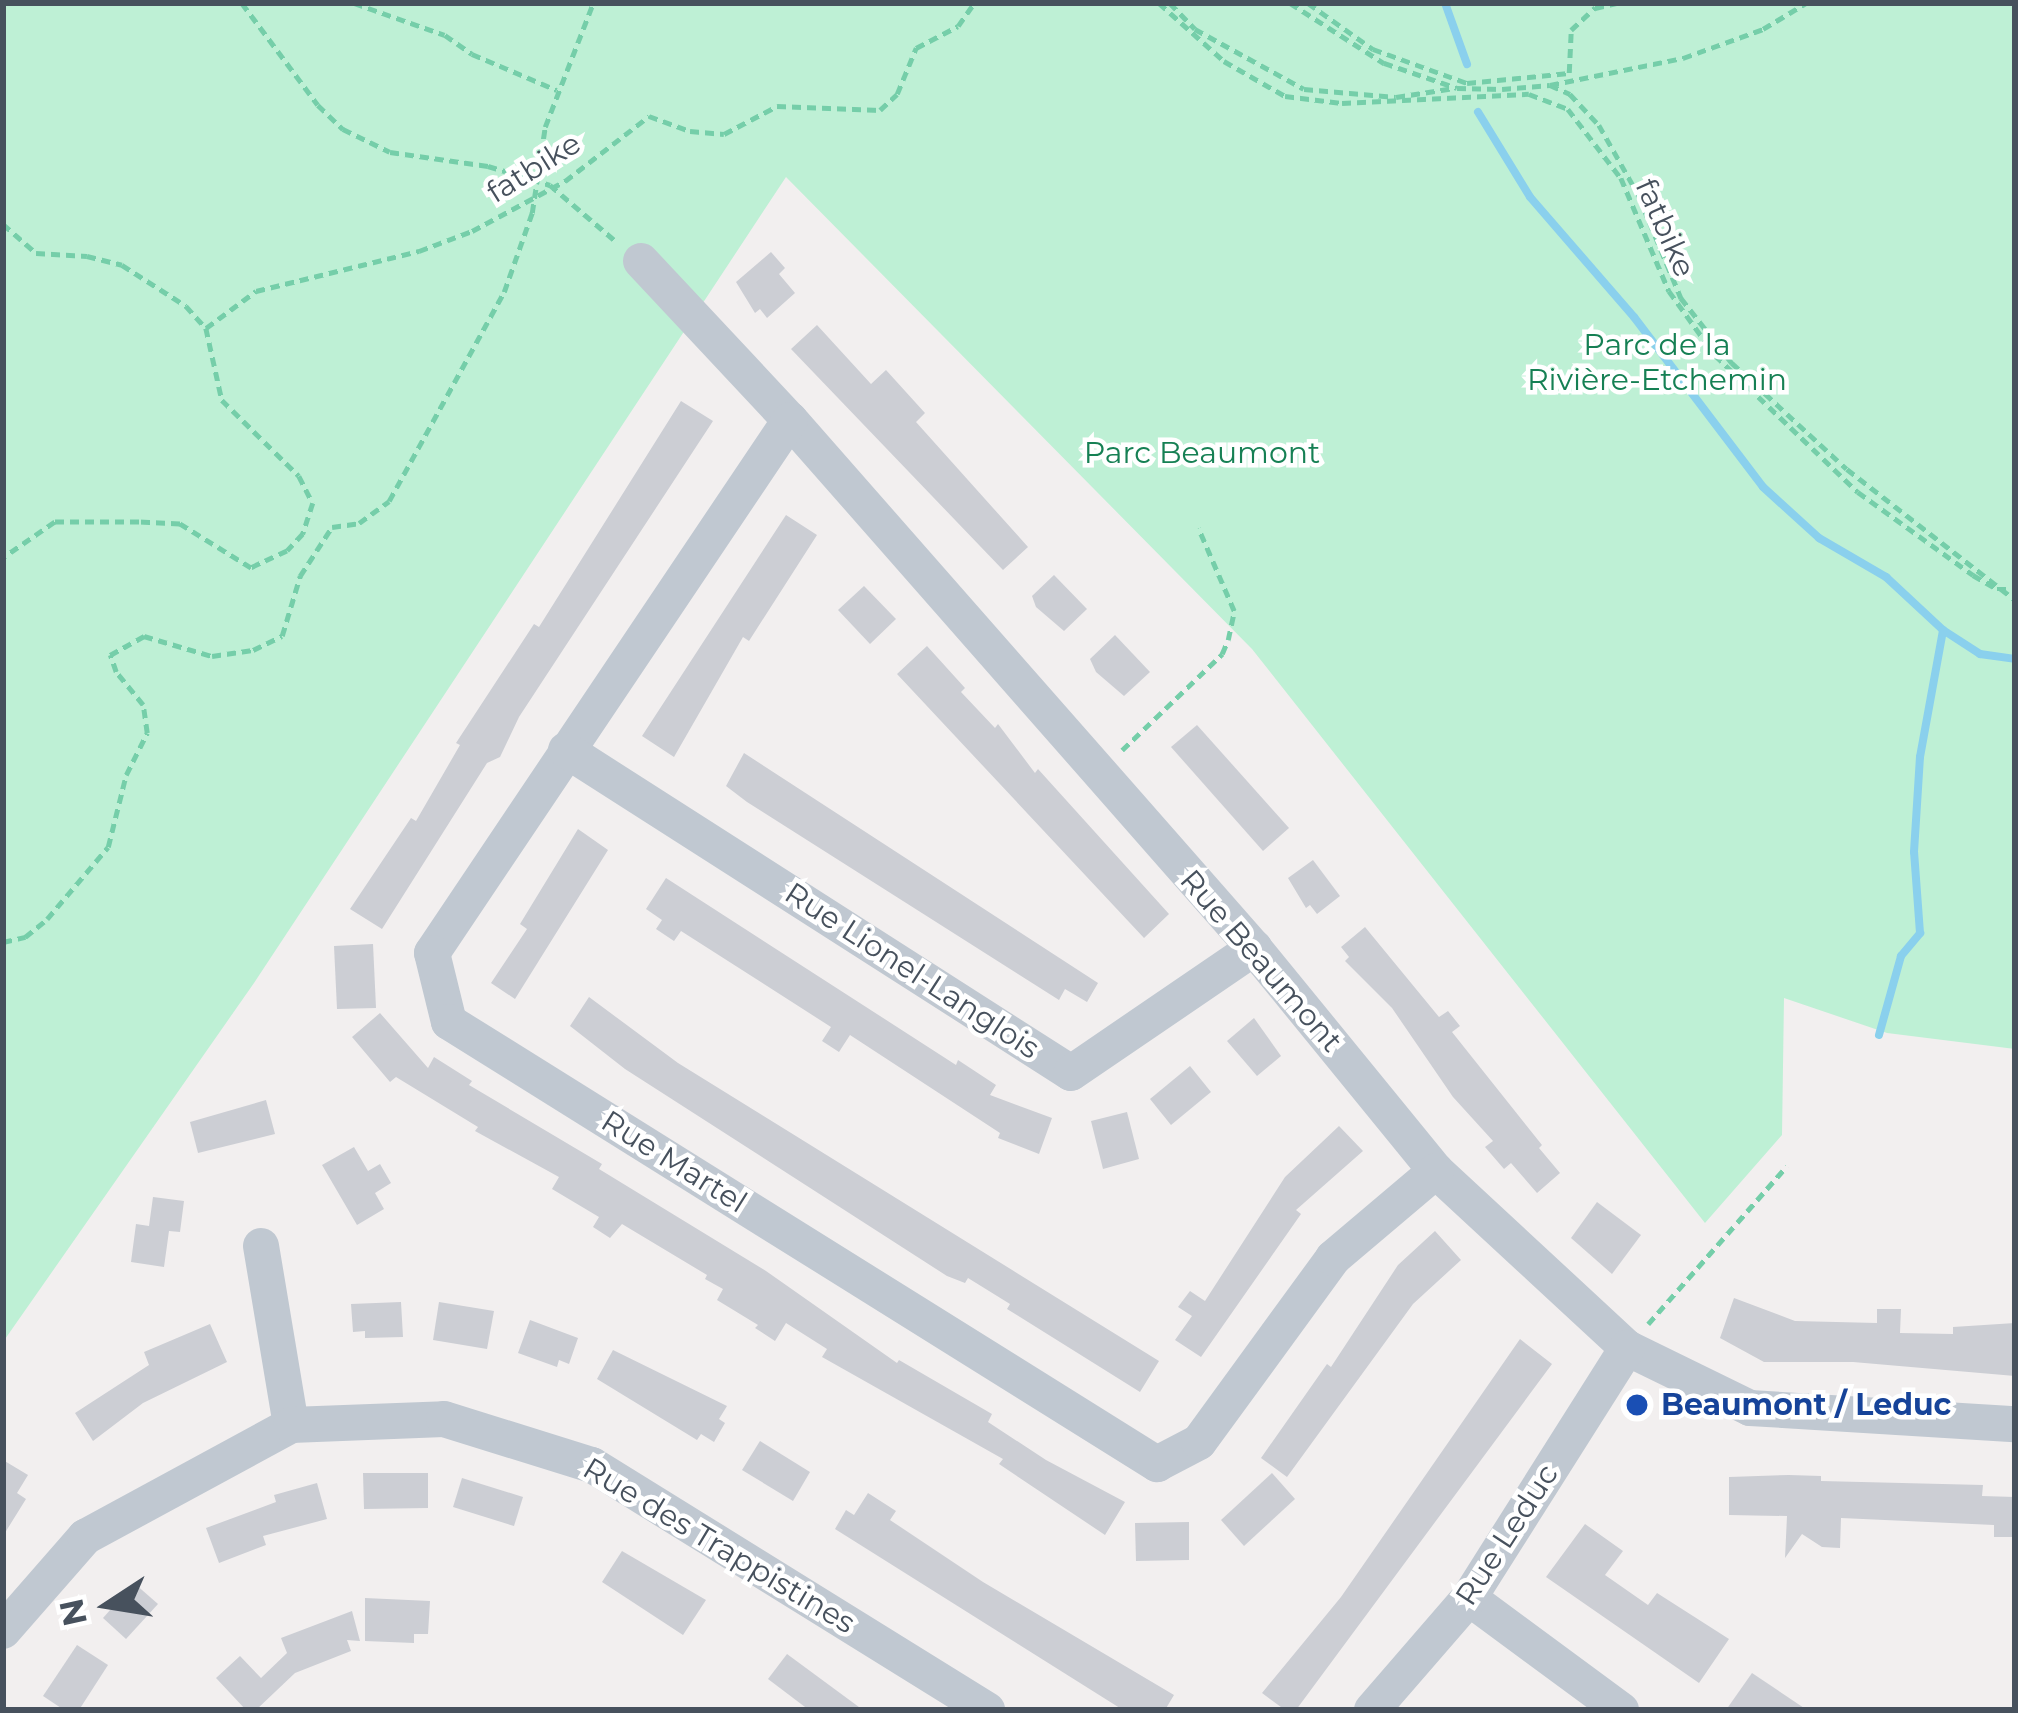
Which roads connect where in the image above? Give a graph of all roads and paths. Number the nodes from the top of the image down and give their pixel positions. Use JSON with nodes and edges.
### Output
{"nodes":[{"id":1,"x":242,"y":3,"type":"edge"},
{"id":2,"x":354,"y":3,"type":"edge"},
{"id":3,"x":593,"y":3,"type":"edge"},
{"id":4,"x":974,"y":3,"type":"edge"},
{"id":5,"x":1159,"y":3,"type":"edge"},
{"id":6,"x":1170,"y":3,"type":"edge"},
{"id":7,"x":1290,"y":3,"type":"edge"},
{"id":8,"x":1308,"y":3,"type":"edge"},
{"id":9,"x":1616,"y":3,"type":"edge"},
{"id":10,"x":1806,"y":3,"type":"edge"},
{"id":11,"x":1550,"y":85,"type":"junction"},
{"id":12,"x":1457,"y":88,"type":"junction"},
{"id":13,"x":560,"y":92,"type":"junction"},
{"id":14,"x":537,"y":180,"type":"junction"},
{"id":15,"x":552,"y":187,"type":"junction"},
{"id":16,"x":535,"y":195,"type":"junction"},
{"id":17,"x":3,"y":224,"type":"edge"},
{"id":18,"x":641,"y":261,"type":"joint"},
{"id":19,"x":206,"y":328,"type":"junction"},
{"id":20,"x":790,"y":420,"type":"junction"},
{"id":21,"x":1198,"y":527,"type":"dead end"},
{"id":22,"x":3,"y":558,"type":"edge"},
{"id":23,"x":2011,"y":588,"type":"edge"},
{"id":24,"x":2015,"y":600,"type":"edge"},
{"id":25,"x":566,"y":750,"type":"junction"},
{"id":26,"x":1096,"y":775,"type":"junction"},
{"id":27,"x":3,"y":942,"type":"edge"},
{"id":28,"x":1254,"y":948,"type":"junction"},
{"id":29,"x":1787,"y":1166,"type":"dead end"},
{"id":30,"x":1436,"y":1171,"type":"junction"},
{"id":31,"x":261,"y":1246,"type":"dead end"},
{"id":32,"x":1627,"y":1348,"type":"junction"},
{"id":33,"x":2015,"y":1424,"type":"edge"},
{"id":34,"x":291,"y":1425,"type":"junction"},
{"id":35,"x":1469,"y":1598,"type":"junction"},
{"id":36,"x":3,"y":1631,"type":"edge"},
{"id":37,"x":987,"y":1710,"type":"edge"},
{"id":38,"x":1372,"y":1710,"type":"edge"},
{"id":39,"x":1621,"y":1710,"type":"edge"}],
"edges":[{"from":1,"to":14,"type":"path"},
{"from":2,"to":13,"type":"path"},
{"from":3,"to":13,"type":"path"},
{"from":4,"to":15,"type":"path","name":"fatbike"},
{"from":5,"to":23,"type":"path","name":"fatbike"},
{"from":6,"to":12,"type":"path"},
{"from":7,"to":12,"type":"path"},
{"from":8,"to":9,"type":"path"},
{"from":10,"to":11,"type":"path"},
{"from":11,"to":12,"type":"path"},
{"from":11,"to":23,"type":"path"},
{"from":13,"to":14,"type":"path"},
{"from":14,"to":15,"type":"path"},
{"from":14,"to":16,"type":"path"},
{"from":15,"to":16,"type":"path","name":"fatbike"},
{"from":15,"to":18,"type":"path"},
{"from":16,"to":19,"type":"path","name":"fatbike"},
{"from":16,"to":27,"type":"path"},
{"from":17,"to":19,"type":"path"},
{"from":18,"to":20,"type":"street","name":"Rue Beaumont"},
{"from":19,"to":22,"type":"path"},
{"from":20,"to":25,"type":"street","name":"Rue Martel"},
{"from":20,"to":26,"type":"street","name":"Rue Beaumont"},
{"from":21,"to":26,"type":"path"},
{"from":23,"to":24,"type":"path"},
{"from":25,"to":28,"type":"street","name":"Rue Lionel-Langlois"},
{"from":25,"to":30,"type":"street","name":"Rue Martel"},
{"from":26,"to":28,"type":"street","name":"Rue Beaumont"},
{"from":28,"to":30,"type":"street","name":"Rue Beaumont"},
{"from":29,"to":32,"type":"path"},
{"from":30,"to":32,"type":"street","name":"Rue Beaumont"},
{"from":31,"to":34,"type":"street"},
{"from":32,"to":33,"type":"street","name":"Rue Beaumont"},
{"from":32,"to":35,"type":"street","name":"Rue Leduc"},
{"from":34,"to":36,"type":"street","name":"Rue des Trappistines"},
{"from":34,"to":37,"type":"street","name":"Rue des Trappistines"},
{"from":35,"to":38,"type":"street","name":"Rue Leduc"},
{"from":35,"to":39,"type":"street"}]}
